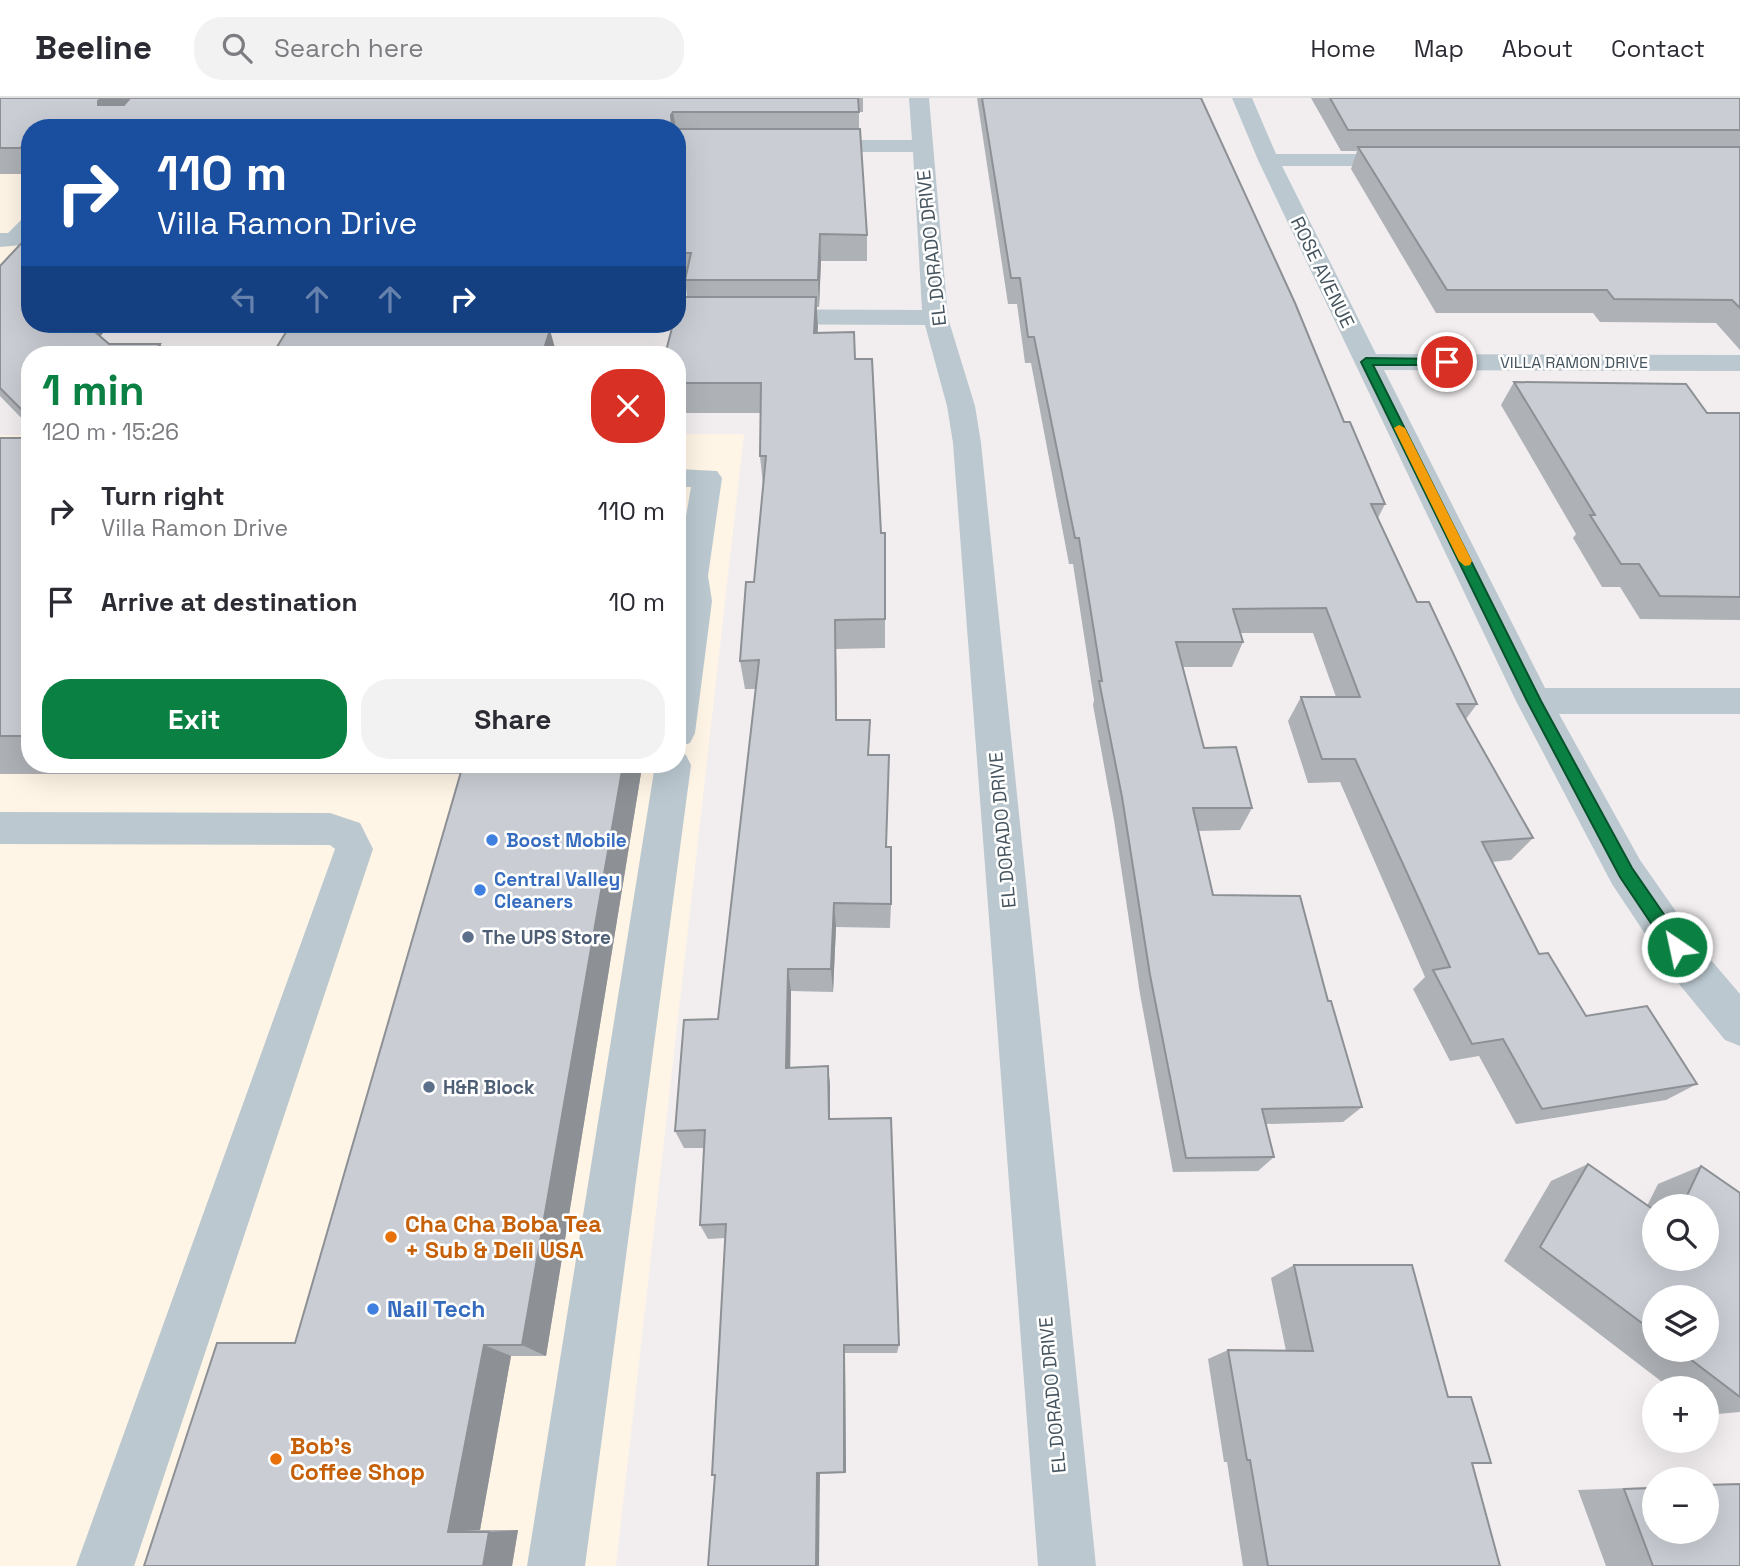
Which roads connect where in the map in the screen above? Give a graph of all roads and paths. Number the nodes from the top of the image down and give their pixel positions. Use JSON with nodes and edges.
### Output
{"nodes":[{"id":1,"x":919,"y":98,"type":"edge"},
{"id":2,"x":1242,"y":98,"type":"edge"},
{"id":3,"x":786,"y":146,"type":"edge"},
{"id":4,"x":922,"y":146,"type":"junction"},
{"id":5,"x":1268,"y":160,"type":"junction"},
{"id":6,"x":1420,"y":160,"type":"edge"},
{"id":7,"x":21,"y":233,"type":"edge"},
{"id":8,"x":0,"y":240,"type":"edge"},
{"id":9,"x":686,"y":317,"type":"edge"},
{"id":10,"x":935,"y":318,"type":"junction"},
{"id":11,"x":1366,"y":362,"type":"junction"},
{"id":12,"x":1740,"y":363,"type":"edge"},
{"id":13,"x":686,"y":478,"type":"edge"},
{"id":14,"x":686,"y":670,"type":"edge"},
{"id":15,"x":1534,"y":701,"type":"junction"},
{"id":16,"x":1740,"y":701,"type":"edge"},
{"id":17,"x":672,"y":773,"type":"edge"},
{"id":18,"x":0,"y":828,"type":"edge"},
{"id":19,"x":1740,"y":1026,"type":"edge"},
{"id":20,"x":105,"y":1566,"type":"edge"},
{"id":21,"x":556,"y":1566,"type":"edge"},
{"id":22,"x":1068,"y":1566,"type":"edge"}],
"edges":[{"from":1,"to":4,"type":"street","name":"EL DORADO DRIVE"},
{"from":2,"to":5,"type":"street","name":"ROSE AVENUE"},
{"from":3,"to":4,"type":"street"},
{"from":4,"to":10,"type":"street","name":"EL DORADO DRIVE"},
{"from":5,"to":6,"type":"street"},
{"from":5,"to":11,"type":"street","name":"ROSE AVENUE"},
{"from":7,"to":8,"type":"street"},
{"from":9,"to":10,"type":"street"},
{"from":10,"to":22,"type":"street","name":"EL DORADO DRIVE"},
{"from":11,"to":12,"type":"street","name":"VILLA RAMON DRIVE"},
{"from":11,"to":15,"type":"street","name":"ROSE AVENUE"},
{"from":13,"to":14,"type":"street"},
{"from":15,"to":16,"type":"street"},
{"from":15,"to":19,"type":"street","name":"ROSE AVENUE"},
{"from":17,"to":21,"type":"street"},
{"from":18,"to":20,"type":"street"}]}
